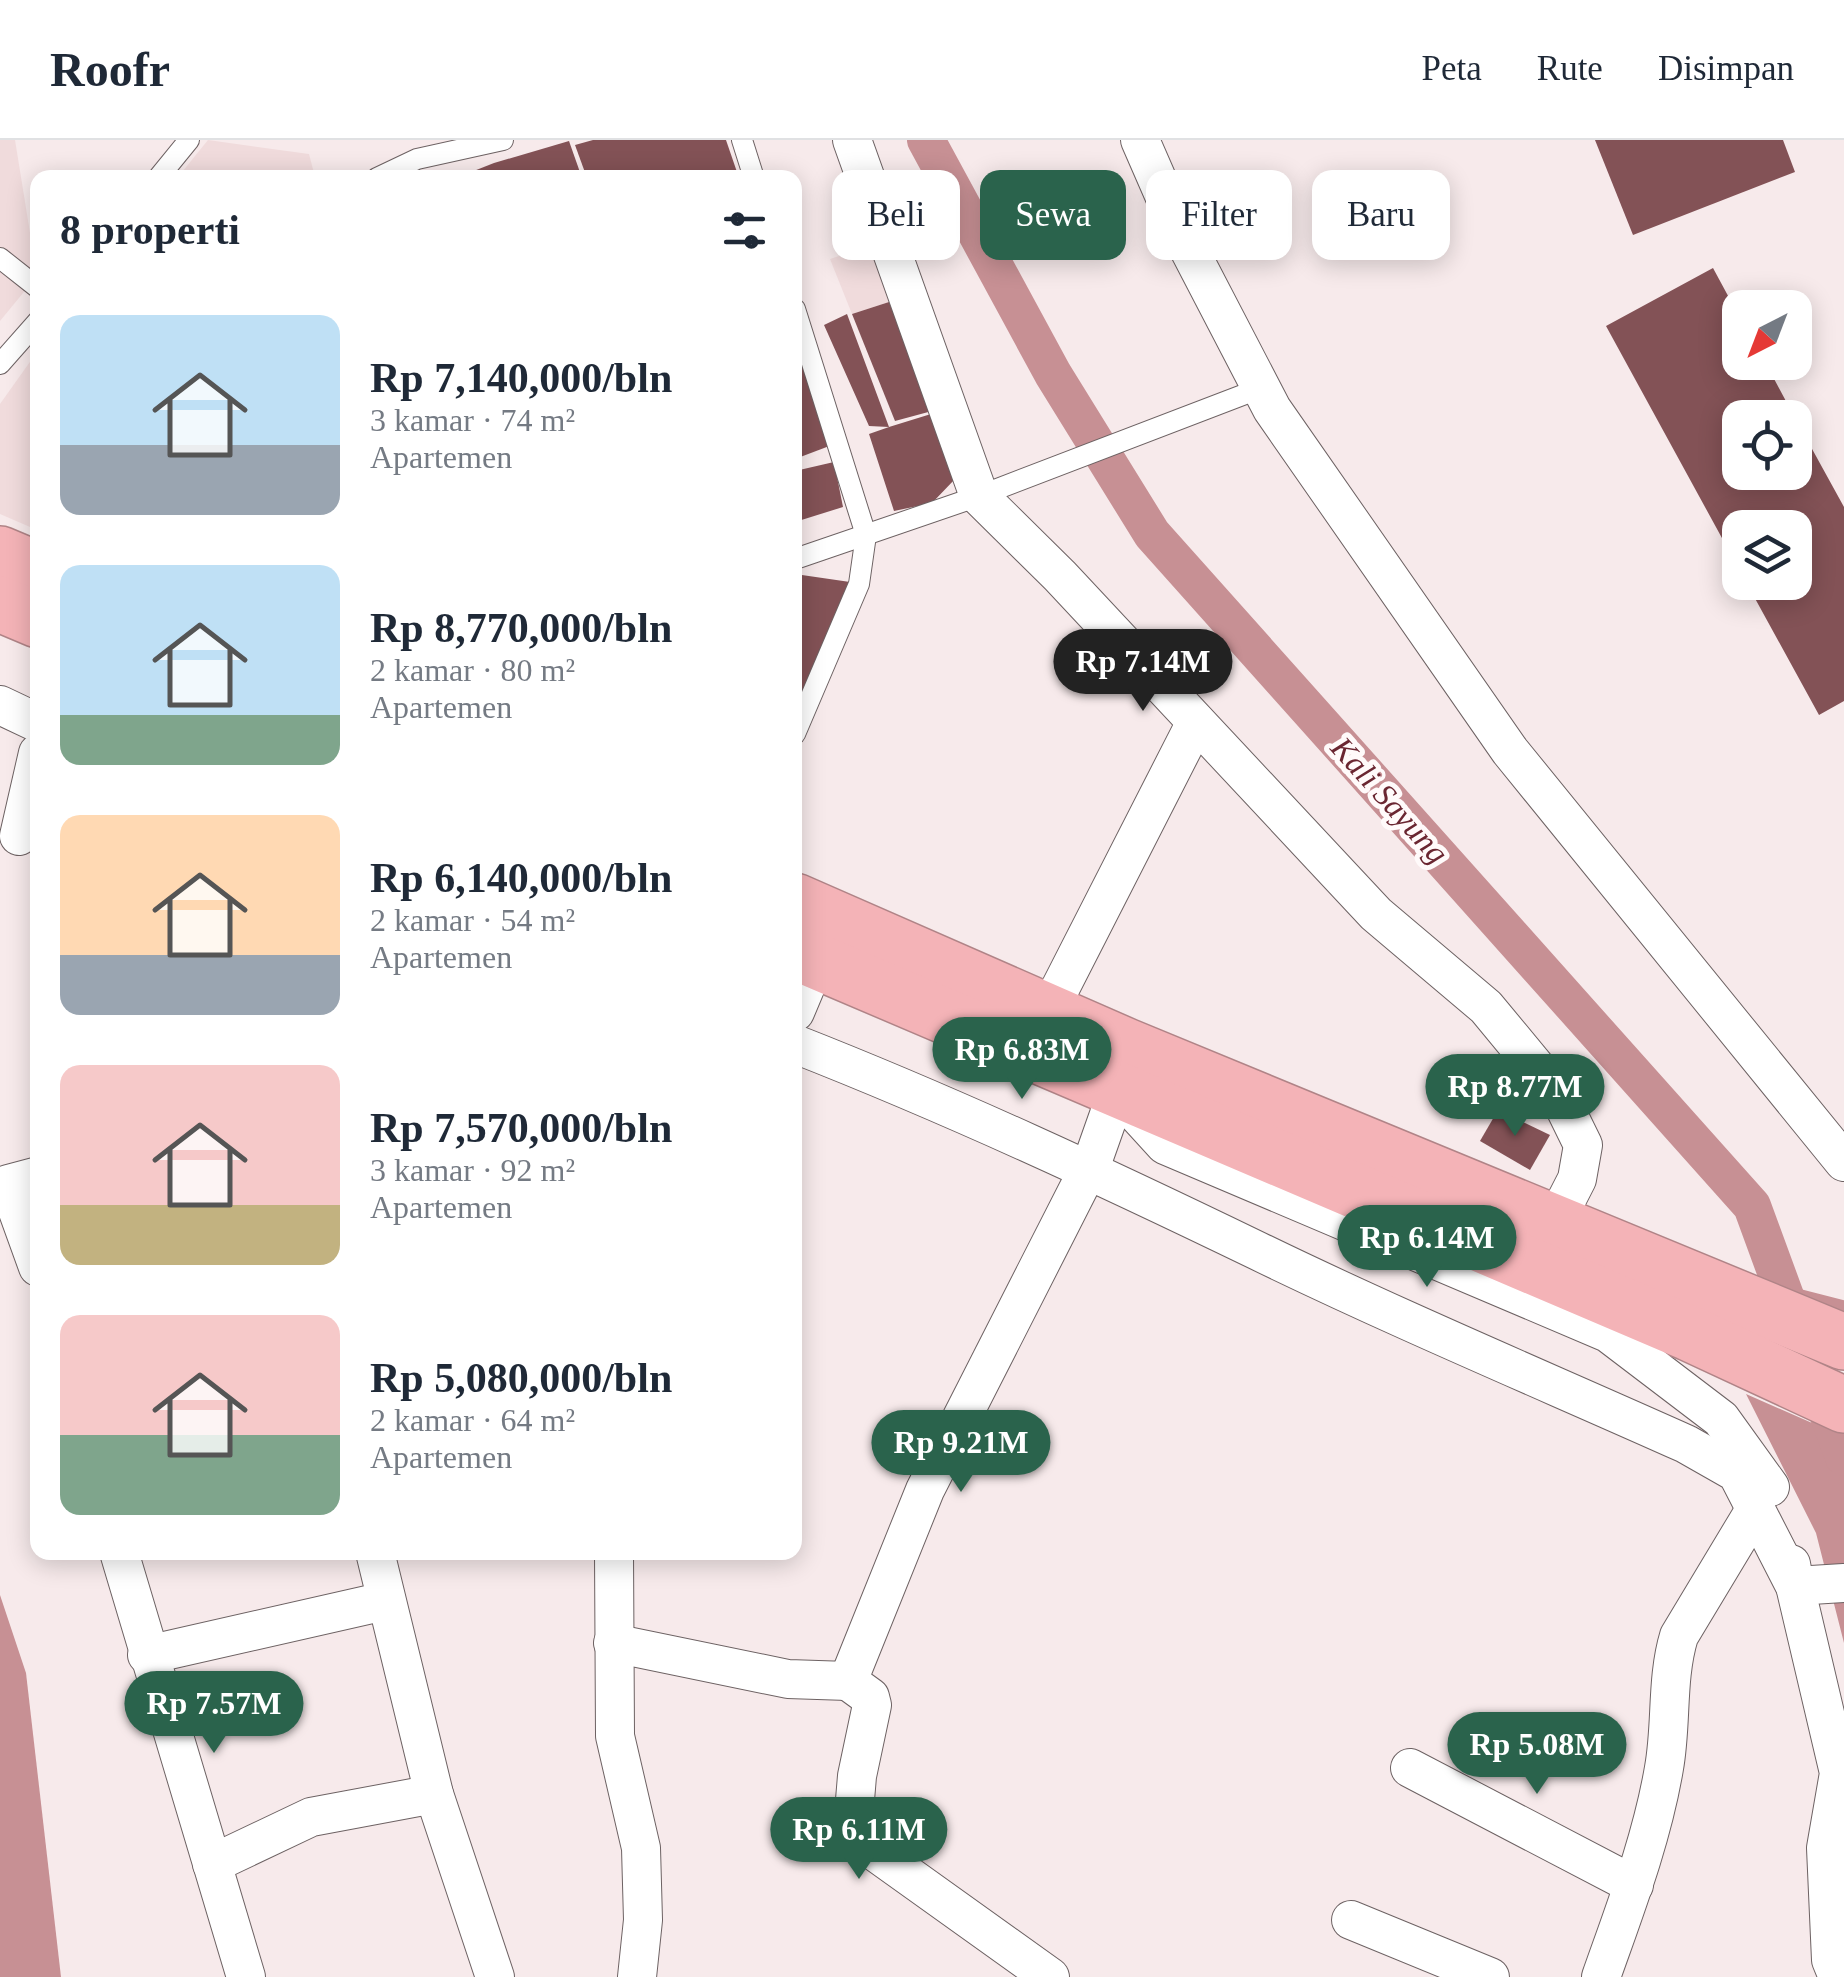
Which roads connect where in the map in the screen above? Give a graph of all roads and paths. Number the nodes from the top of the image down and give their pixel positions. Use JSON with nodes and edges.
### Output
{"nodes":[{"id":1,"x":189,"y":140,"type":"edge"},
{"id":2,"x":503,"y":140,"type":"edge"},
{"id":3,"x":742,"y":140,"type":"edge"},
{"id":4,"x":852,"y":140,"type":"edge"},
{"id":5,"x":1140,"y":140,"type":"edge"},
{"id":6,"x":165,"y":170,"type":"edge"},
{"id":7,"x":394,"y":170,"type":"edge"},
{"id":8,"x":751,"y":170,"type":"edge"},
{"id":9,"x":0,"y":258,"type":"edge"},
{"id":10,"x":30,"y":282,"type":"edge"},
{"id":11,"x":30,"y":331,"type":"edge"},
{"id":12,"x":802,"y":331,"type":"edge"},
{"id":13,"x":0,"y":364,"type":"edge"},
{"id":14,"x":1262,"y":388,"type":"junction"},
{"id":15,"x":979,"y":496,"type":"junction"},
{"id":16,"x":866,"y":535,"type":"junction"},
{"id":17,"x":0,"y":554,"type":"edge"},
{"id":18,"x":802,"y":558,"type":"edge"},
{"id":19,"x":30,"y":567,"type":"edge"},
{"id":20,"x":0,"y":604,"type":"edge"},
{"id":21,"x":30,"y":617,"type":"edge"},
{"id":22,"x":0,"y":705,"type":"edge"},
{"id":23,"x":802,"y":718,"type":"edge"},
{"id":24,"x":30,"y":719,"type":"edge"},
{"id":25,"x":1196,"y":722,"type":"junction"},
{"id":26,"x":30,"y":787,"type":"edge"},
{"id":27,"x":19,"y":836,"type":"dead end"},
{"id":28,"x":802,"y":904,"type":"edge"},
{"id":29,"x":804,"y":977,"type":"edge"},
{"id":30,"x":1048,"y":1012,"type":"junction"},
{"id":31,"x":802,"y":1047,"type":"edge"},
{"id":32,"x":1115,"y":1100,"type":"junction"},
{"id":33,"x":1844,"y":1162,"type":"edge"},
{"id":34,"x":1089,"y":1165,"type":"junction"},
{"id":35,"x":30,"y":1178,"type":"edge"},
{"id":36,"x":1555,"y":1222,"type":"junction"},
{"id":37,"x":30,"y":1245,"type":"edge"},
{"id":38,"x":1437,"y":1245,"type":"junction"},
{"id":39,"x":1366,"y":1267,"type":"junction"},
{"id":40,"x":1844,"y":1342,"type":"edge"},
{"id":41,"x":1844,"y":1405,"type":"edge"},
{"id":42,"x":1761,"y":1493,"type":"junction"},
{"id":43,"x":121,"y":1560,"type":"edge"},
{"id":44,"x":376,"y":1560,"type":"edge"},
{"id":45,"x":614,"y":1560,"type":"edge"},
{"id":46,"x":1819,"y":1584,"type":"edge"},
{"id":47,"x":385,"y":1600,"type":"junction"},
{"id":48,"x":612,"y":1643,"type":"junction"},
{"id":49,"x":147,"y":1655,"type":"junction"},
{"id":50,"x":848,"y":1681,"type":"junction"},
{"id":51,"x":1410,"y":1768,"type":"dead end"},
{"id":52,"x":434,"y":1794,"type":"junction"},
{"id":53,"x":212,"y":1864,"type":"junction"},
{"id":54,"x":1634,"y":1886,"type":"junction"},
{"id":55,"x":1351,"y":1920,"type":"dead end"},
{"id":56,"x":481,"y":1974,"type":"edge"},
{"id":57,"x":246,"y":1977,"type":"edge"},
{"id":58,"x":637,"y":1977,"type":"edge"},
{"id":59,"x":1050,"y":1977,"type":"edge"},
{"id":60,"x":1490,"y":1977,"type":"edge"},
{"id":61,"x":1600,"y":1977,"type":"edge"},
{"id":62,"x":1838,"y":1977,"type":"edge"}],
"edges":[{"from":1,"to":6,"type":"lane"},
{"from":2,"to":7,"type":"lane"},
{"from":3,"to":8,"type":"lane"},
{"from":4,"to":15,"type":"street"},
{"from":5,"to":14,"type":"street"},
{"from":9,"to":10,"type":"lane"},
{"from":11,"to":13,"type":"lane"},
{"from":12,"to":16,"type":"lane"},
{"from":14,"to":15,"type":"lane"},
{"from":14,"to":33,"type":"street"},
{"from":15,"to":16,"type":"lane"},
{"from":15,"to":25,"type":"street"},
{"from":16,"to":18,"type":"lane"},
{"from":16,"to":23,"type":"lane"},
{"from":17,"to":19,"type":"highway"},
{"from":20,"to":21,"type":"highway"},
{"from":22,"to":24,"type":"street"},
{"from":25,"to":30,"type":"street"},
{"from":25,"to":36,"type":"street"},
{"from":26,"to":27,"type":"street"},
{"from":28,"to":30,"type":"highway"},
{"from":29,"to":32,"type":"highway"},
{"from":30,"to":36,"type":"highway"},
{"from":31,"to":34,"type":"street"},
{"from":32,"to":34,"type":"street"},
{"from":32,"to":38,"type":"highway"},
{"from":32,"to":39,"type":"street"},
{"from":34,"to":39,"type":"street"},
{"from":34,"to":50,"type":"street"},
{"from":35,"to":37,"type":"street"},
{"from":36,"to":40,"type":"highway"},
{"from":38,"to":39,"type":"street"},
{"from":38,"to":41,"type":"highway"},
{"from":38,"to":42,"type":"street"},
{"from":39,"to":42,"type":"street"},
{"from":42,"to":46,"type":"street"},
{"from":42,"to":54,"type":"street"},
{"from":43,"to":49,"type":"street"},
{"from":44,"to":47,"type":"street"},
{"from":45,"to":48,"type":"street"},
{"from":46,"to":62,"type":"street"},
{"from":47,"to":49,"type":"street"},
{"from":47,"to":52,"type":"street"},
{"from":48,"to":50,"type":"street"},
{"from":48,"to":58,"type":"street"},
{"from":49,"to":53,"type":"street"},
{"from":50,"to":59,"type":"street"},
{"from":51,"to":54,"type":"street"},
{"from":52,"to":53,"type":"street"},
{"from":52,"to":56,"type":"street"},
{"from":53,"to":57,"type":"street"},
{"from":54,"to":61,"type":"street"},
{"from":55,"to":60,"type":"street"}]}
